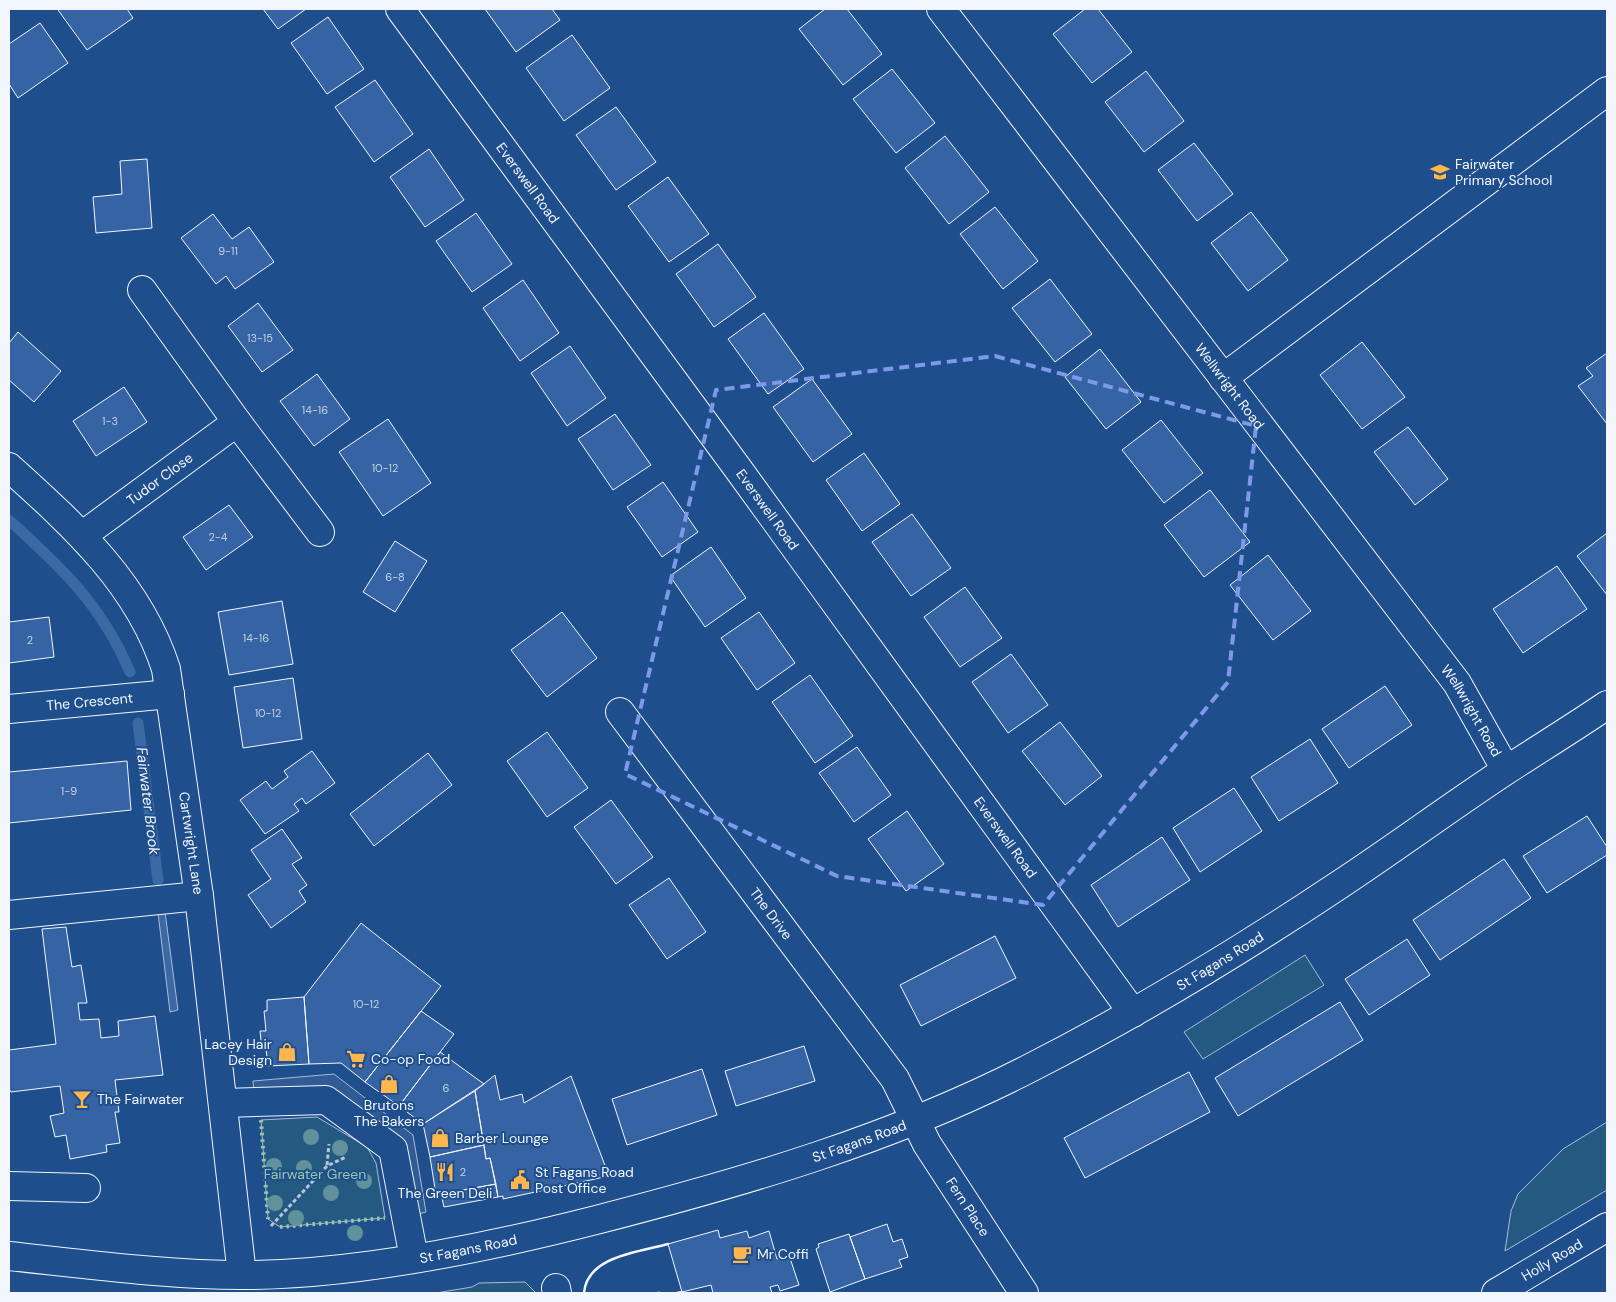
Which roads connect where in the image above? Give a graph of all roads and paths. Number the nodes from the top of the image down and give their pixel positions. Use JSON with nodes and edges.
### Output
{"nodes":[{"id":1,"x":400,"y":9,"type":"edge"},
{"id":2,"x":941,"y":9,"type":"edge"},
{"id":3,"x":1607,"y":91,"type":"edge"},
{"id":4,"x":142,"y":290,"type":"dead end"},
{"id":5,"x":1223,"y":378,"type":"junction"},
{"id":6,"x":237,"y":422,"type":"junction"},
{"id":7,"x":9,"y":467,"type":"edge"},
{"id":8,"x":320,"y":532,"type":"dead end"},
{"id":9,"x":83,"y":535,"type":"junction"},
{"id":10,"x":170,"y":694,"type":"junction"},
{"id":11,"x":1607,"y":705,"type":"edge"},
{"id":12,"x":9,"y":709,"type":"edge"},
{"id":13,"x":620,"y":712,"type":"dead end"},
{"id":14,"x":1506,"y":770,"type":"junction"},
{"id":15,"x":199,"y":896,"type":"junction"},
{"id":16,"x":9,"y":915,"type":"edge"},
{"id":17,"x":1133,"y":1013,"type":"junction"},
{"id":18,"x":224,"y":1103,"type":"junction"},
{"id":19,"x":916,"y":1120,"type":"junction"},
{"id":20,"x":351,"y":1155,"type":"dead end"},
{"id":21,"x":9,"y":1186,"type":"edge"},
{"id":22,"x":86,"y":1188,"type":"dead end"},
{"id":23,"x":1607,"y":1227,"type":"edge"},
{"id":24,"x":265,"y":1232,"type":"dead end"},
{"id":25,"x":9,"y":1256,"type":"edge"},
{"id":26,"x":414,"y":1258,"type":"junction"},
{"id":27,"x":242,"y":1275,"type":"junction"},
{"id":28,"x":190,"y":1283,"type":"edge"},
{"id":29,"x":1024,"y":1293,"type":"edge"},
{"id":30,"x":1496,"y":1293,"type":"edge"}],
"edges":[{"from":1,"to":17,"type":"street","name":"Everswell Road"},
{"from":2,"to":5,"type":"street","name":"Wellwright Road"},
{"from":3,"to":5,"type":"street"},
{"from":4,"to":6,"type":"street"},
{"from":5,"to":14,"type":"street","name":"Wellwright Road"},
{"from":6,"to":8,"type":"street"},
{"from":6,"to":9,"type":"street","name":"Tudor Close"},
{"from":7,"to":9,"type":"street","name":"Cartwright Lane"},
{"from":9,"to":10,"type":"street","name":"Cartwright Lane"},
{"from":10,"to":12,"type":"street","name":"The Crescent"},
{"from":10,"to":15,"type":"street","name":"Cartwright Lane"},
{"from":11,"to":14,"type":"street","name":"St Fagans Road"},
{"from":13,"to":19,"type":"street","name":"The Drive"},
{"from":14,"to":17,"type":"street","name":"St Fagans Road"},
{"from":15,"to":16,"type":"street"},
{"from":15,"to":18,"type":"street","name":"Cartwright Lane"},
{"from":17,"to":19,"type":"street","name":"St Fagans Road"},
{"from":18,"to":26,"type":"street"},
{"from":18,"to":27,"type":"street","name":"Cartwright Lane"},
{"from":19,"to":26,"type":"street","name":"St Fagans Road"},
{"from":19,"to":29,"type":"street","name":"Fern Place"},
{"from":20,"to":24,"type":"path"},
{"from":21,"to":22,"type":"street"},
{"from":23,"to":30,"type":"street","name":"Holly Road"},
{"from":25,"to":28,"type":"street","name":"St Fagans Road"},
{"from":26,"to":27,"type":"street","name":"St Fagans Road"},
{"from":27,"to":28,"type":"street","name":"St Fagans Road"}]}
